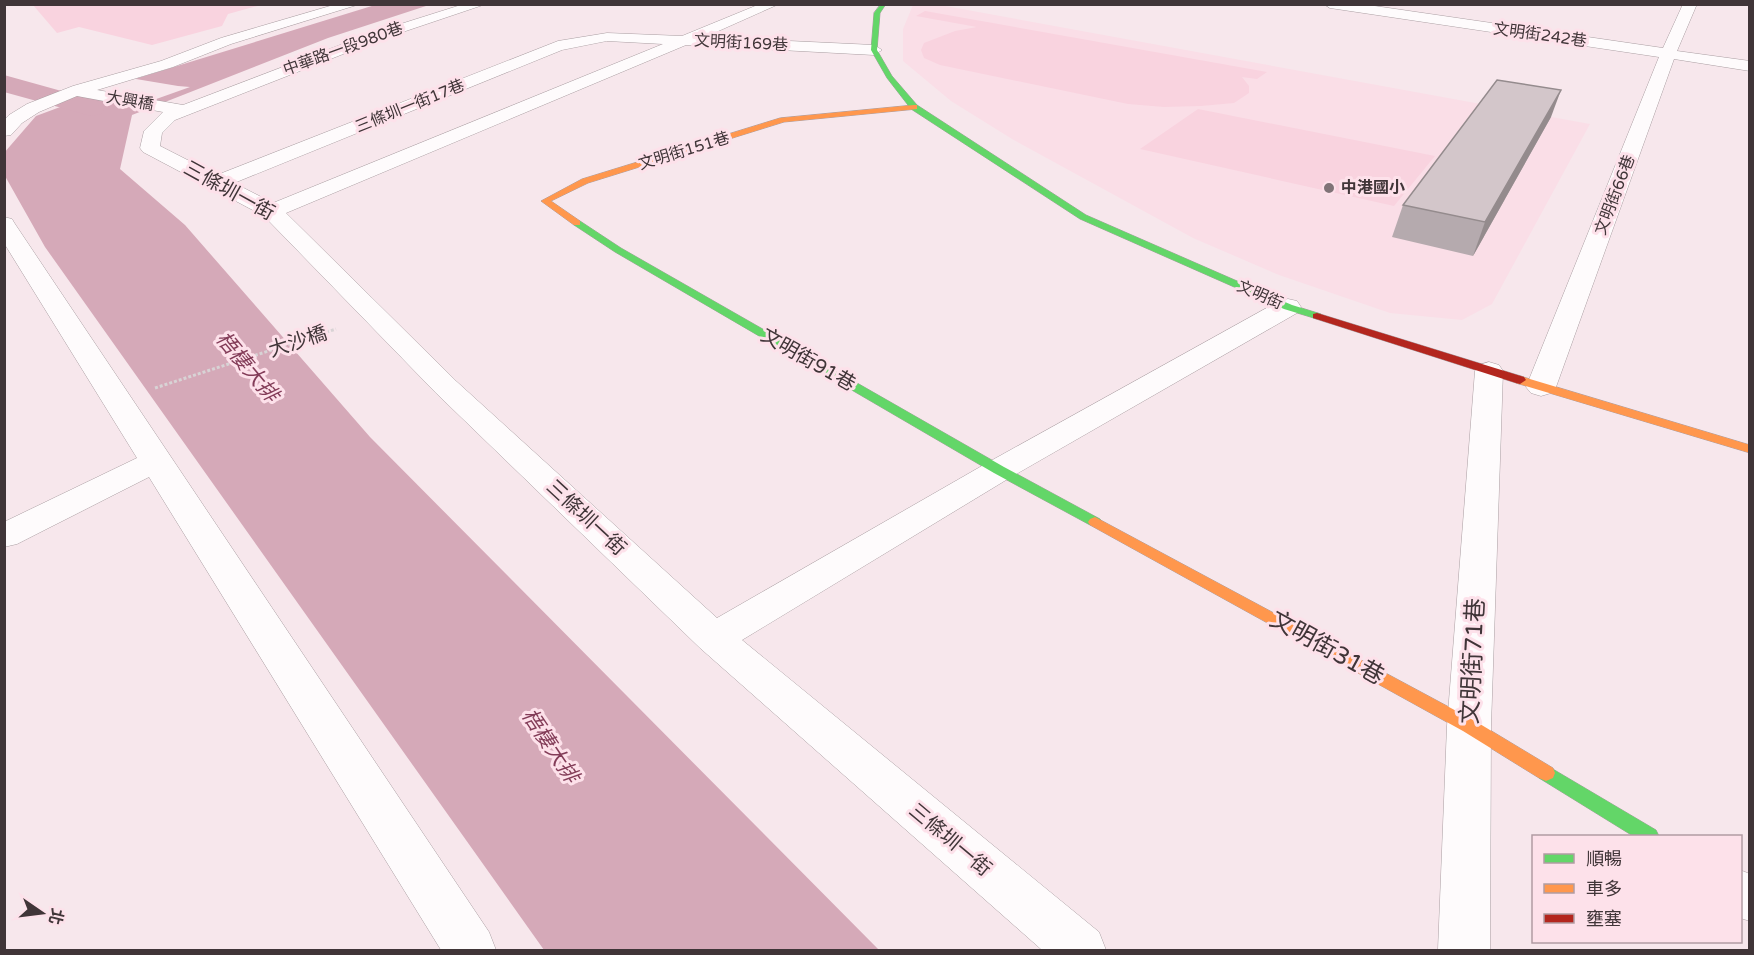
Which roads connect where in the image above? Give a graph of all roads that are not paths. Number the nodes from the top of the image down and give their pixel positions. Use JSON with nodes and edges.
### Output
{"nodes":[{"id":1,"x":354,"y":4,"type":"edge"},
{"id":2,"x":480,"y":4,"type":"edge"},
{"id":3,"x":773,"y":4,"type":"edge"},
{"id":4,"x":884,"y":4,"type":"edge"},
{"id":5,"x":1330,"y":4,"type":"edge"},
{"id":6,"x":1690,"y":4,"type":"edge"},
{"id":7,"x":607,"y":37,"type":"joint"},
{"id":8,"x":688,"y":41,"type":"junction"},
{"id":9,"x":874,"y":50,"type":"junction"},
{"id":10,"x":1668,"y":54,"type":"junction"},
{"id":11,"x":1749,"y":66,"type":"edge"},
{"id":12,"x":77,"y":91,"type":"junction"},
{"id":13,"x":195,"y":105,"type":"junction"},
{"id":14,"x":914,"y":107,"type":"junction"},
{"id":15,"x":4,"y":131,"type":"edge"},
{"id":16,"x":215,"y":183,"type":"junction"},
{"id":17,"x":272,"y":211,"type":"junction"},
{"id":18,"x":4,"y":224,"type":"edge"},
{"id":19,"x":618,"y":250,"type":"joint"},
{"id":20,"x":1288,"y":307,"type":"junction"},
{"id":21,"x":1489,"y":371,"type":"junction"},
{"id":22,"x":1541,"y":387,"type":"junction"},
{"id":23,"x":1749,"y":449,"type":"edge"},
{"id":24,"x":156,"y":461,"type":"junction"},
{"id":25,"x":999,"y":470,"type":"junction"},
{"id":26,"x":4,"y":536,"type":"edge"},
{"id":27,"x":714,"y":638,"type":"junction"},
{"id":28,"x":1469,"y":726,"type":"junction"},
{"id":29,"x":1646,"y":835,"type":"edge"},
{"id":30,"x":470,"y":951,"type":"edge"},
{"id":31,"x":1080,"y":951,"type":"edge"},
{"id":32,"x":1464,"y":951,"type":"edge"}],
"edges":[{"from":1,"to":12,"type":"street"},
{"from":2,"to":13,"type":"street","name":"中華路一段980巷"},
{"from":3,"to":8,"type":"street"},
{"from":4,"to":9,"type":"street"},
{"from":5,"to":10,"type":"street","name":"文明街242巷"},
{"from":6,"to":10,"type":"street","name":"文明街66巷"},
{"from":7,"to":8,"type":"street","name":"文明街169巷"},
{"from":7,"to":16,"type":"street","name":"三條圳一街17巷"},
{"from":8,"to":9,"type":"street","name":"文明街169巷"},
{"from":8,"to":17,"type":"street"},
{"from":9,"to":14,"type":"street","name":"文明街"},
{"from":10,"to":11,"type":"street","name":"文明街242巷"},
{"from":10,"to":22,"type":"street","name":"文明街66巷"},
{"from":12,"to":13,"type":"street","name":"大興橋"},
{"from":12,"to":15,"type":"street"},
{"from":13,"to":16,"type":"street","name":"三條圳一街"},
{"from":14,"to":19,"type":"street","name":"文明街151巷"},
{"from":14,"to":20,"type":"street","name":"文明街"},
{"from":16,"to":17,"type":"street","name":"三條圳一街"},
{"from":17,"to":27,"type":"street","name":"三條圳一街"},
{"from":18,"to":24,"type":"street"},
{"from":19,"to":25,"type":"street","name":"文明街91巷"},
{"from":20,"to":21,"type":"street","name":"文明街"},
{"from":20,"to":25,"type":"street"},
{"from":21,"to":22,"type":"street","name":"文明街"},
{"from":21,"to":28,"type":"street","name":"文明街71巷"},
{"from":22,"to":23,"type":"street","name":"文明街"},
{"from":24,"to":26,"type":"street"},
{"from":24,"to":30,"type":"street"},
{"from":25,"to":27,"type":"street"},
{"from":25,"to":28,"type":"street","name":"文明街31巷"},
{"from":27,"to":31,"type":"street","name":"三條圳一街"},
{"from":28,"to":29,"type":"street","name":"文明街31巷"},
{"from":28,"to":32,"type":"street","name":"文明街71巷"}]}
